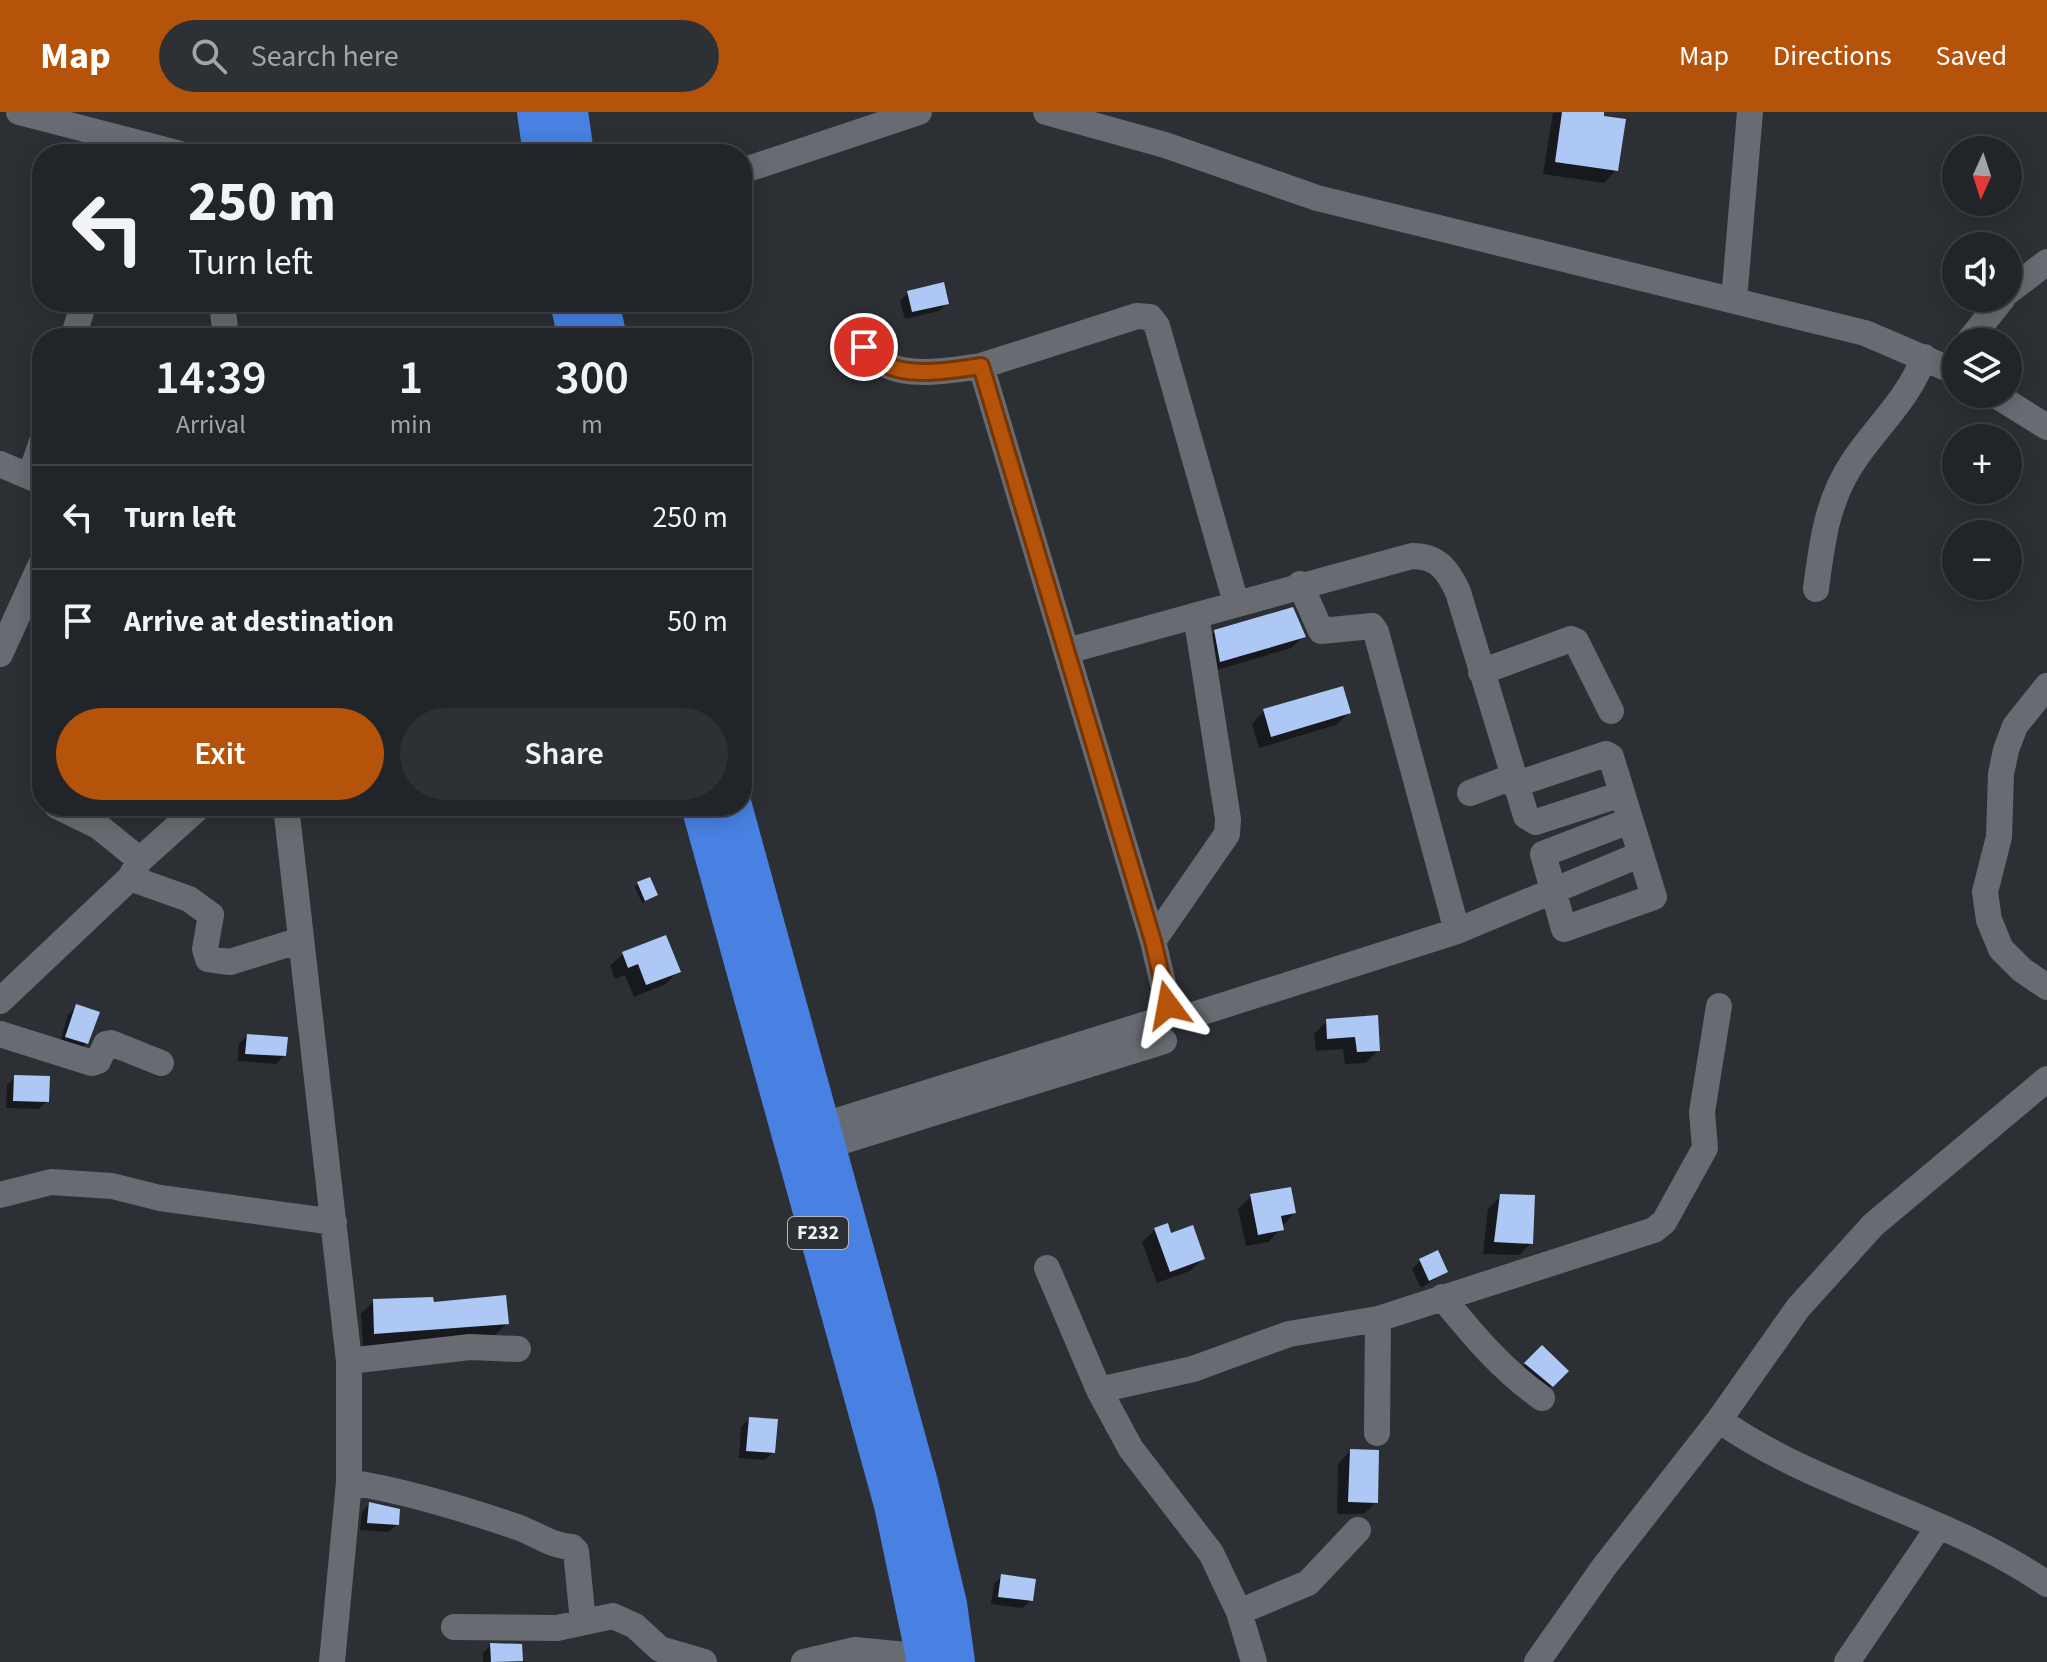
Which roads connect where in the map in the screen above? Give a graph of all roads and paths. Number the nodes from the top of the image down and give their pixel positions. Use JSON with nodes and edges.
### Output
{"nodes":[{"id":1,"x":19,"y":112,"type":"edge"},
{"id":2,"x":536,"y":112,"type":"edge"},
{"id":3,"x":569,"y":112,"type":"edge"},
{"id":4,"x":919,"y":112,"type":"edge"},
{"id":5,"x":1046,"y":112,"type":"edge"},
{"id":6,"x":1750,"y":112,"type":"edge"},
{"id":7,"x":142,"y":144,"type":"edge"},
{"id":8,"x":541,"y":144,"type":"edge"},
{"id":9,"x":574,"y":144,"type":"edge"},
{"id":10,"x":752,"y":168,"type":"edge"},
{"id":11,"x":2047,"y":262,"type":"edge"},
{"id":12,"x":2022,"y":281,"type":"edge"},
{"id":13,"x":1734,"y":300,"type":"junction"},
{"id":14,"x":1992,"y":312,"type":"edge"},
{"id":15,"x":1979,"y":328,"type":"edge"},
{"id":16,"x":864,"y":347,"type":"dead end"},
{"id":17,"x":1924,"y":357,"type":"junction"},
{"id":18,"x":1942,"y":363,"type":"edge"},
{"id":19,"x":981,"y":366,"type":"junction"},
{"id":20,"x":2016,"y":408,"type":"edge"},
{"id":21,"x":2047,"y":427,"type":"edge"},
{"id":22,"x":0,"y":464,"type":"edge"},
{"id":23,"x":32,"y":477,"type":"edge"},
{"id":24,"x":32,"y":584,"type":"edge"},
{"id":25,"x":1300,"y":584,"type":"junction"},
{"id":26,"x":1816,"y":589,"type":"dead end"},
{"id":27,"x":1236,"y":603,"type":"junction"},
{"id":28,"x":1196,"y":615,"type":"junction"},
{"id":29,"x":1067,"y":651,"type":"junction"},
{"id":30,"x":0,"y":654,"type":"edge"},
{"id":31,"x":1481,"y":672,"type":"junction"},
{"id":32,"x":2047,"y":686,"type":"edge"},
{"id":33,"x":1611,"y":711,"type":"dead end"},
{"id":34,"x":1513,"y":781,"type":"junction"},
{"id":35,"x":1470,"y":793,"type":"dead end"},
{"id":36,"x":1622,"y":794,"type":"junction"},
{"id":37,"x":1573,"y":810,"type":"junction"},
{"id":38,"x":78,"y":816,"type":"edge"},
{"id":39,"x":190,"y":816,"type":"edge"},
{"id":40,"x":287,"y":816,"type":"edge"},
{"id":41,"x":703,"y":816,"type":"edge"},
{"id":42,"x":736,"y":816,"type":"edge"},
{"id":43,"x":1629,"y":821,"type":"junction"},
{"id":44,"x":1582,"y":838,"type":"junction"},
{"id":45,"x":1639,"y":855,"type":"junction"},
{"id":46,"x":135,"y":869,"type":"junction"},
{"id":47,"x":1593,"y":873,"type":"junction"},
{"id":48,"x":1552,"y":890,"type":"junction"},
{"id":49,"x":1606,"y":916,"type":"junction"},
{"id":50,"x":1457,"y":931,"type":"junction"},
{"id":51,"x":301,"y":940,"type":"junction"},
{"id":52,"x":1153,"y":941,"type":"junction"},
{"id":53,"x":2047,"y":987,"type":"edge"},
{"id":54,"x":0,"y":1001,"type":"edge"},
{"id":55,"x":1719,"y":1006,"type":"dead end"},
{"id":56,"x":1169,"y":1021,"type":"junction"},
{"id":57,"x":0,"y":1034,"type":"edge"},
{"id":58,"x":161,"y":1063,"type":"dead end"},
{"id":59,"x":2047,"y":1079,"type":"edge"},
{"id":60,"x":824,"y":1136,"type":"junction"},
{"id":61,"x":0,"y":1195,"type":"edge"},
{"id":62,"x":334,"y":1222,"type":"junction"},
{"id":63,"x":1047,"y":1268,"type":"dead end"},
{"id":64,"x":1442,"y":1297,"type":"junction"},
{"id":65,"x":1378,"y":1319,"type":"junction"},
{"id":66,"x":518,"y":1349,"type":"dead end"},
{"id":67,"x":349,"y":1361,"type":"junction"},
{"id":68,"x":1099,"y":1390,"type":"junction"},
{"id":69,"x":1542,"y":1398,"type":"dead end"},
{"id":70,"x":1719,"y":1420,"type":"junction"},
{"id":71,"x":1377,"y":1433,"type":"dead end"},
{"id":72,"x":349,"y":1482,"type":"junction"},
{"id":73,"x":1938,"y":1528,"type":"junction"},
{"id":74,"x":1358,"y":1530,"type":"dead end"},
{"id":75,"x":2047,"y":1584,"type":"edge"},
{"id":76,"x":1239,"y":1612,"type":"junction"},
{"id":77,"x":583,"y":1622,"type":"junction"},
{"id":78,"x":454,"y":1627,"type":"dead end"},
{"id":79,"x":936,"y":1660,"type":"edge"},
{"id":80,"x":332,"y":1662,"type":"edge"},
{"id":81,"x":704,"y":1662,"type":"edge"},
{"id":82,"x":804,"y":1662,"type":"edge"},
{"id":83,"x":1254,"y":1662,"type":"edge"},
{"id":84,"x":1537,"y":1662,"type":"edge"},
{"id":85,"x":1847,"y":1662,"type":"edge"}],
"edges":[{"from":1,"to":7,"type":"street"},
{"from":2,"to":8,"type":"highway"},
{"from":3,"to":9,"type":"highway"},
{"from":4,"to":10,"type":"street"},
{"from":5,"to":13,"type":"street"},
{"from":6,"to":13,"type":"street"},
{"from":11,"to":12,"type":"street"},
{"from":13,"to":17,"type":"street"},
{"from":14,"to":15,"type":"street"},
{"from":16,"to":19,"type":"street"},
{"from":17,"to":18,"type":"street"},
{"from":17,"to":26,"type":"street"},
{"from":19,"to":27,"type":"street"},
{"from":19,"to":29,"type":"street"},
{"from":20,"to":21,"type":"street"},
{"from":22,"to":23,"type":"street"},
{"from":24,"to":30,"type":"street"},
{"from":25,"to":27,"type":"street"},
{"from":25,"to":31,"type":"street"},
{"from":25,"to":50,"type":"street"},
{"from":27,"to":28,"type":"street"},
{"from":28,"to":29,"type":"street"},
{"from":28,"to":52,"type":"street"},
{"from":29,"to":52,"type":"street"},
{"from":31,"to":33,"type":"street"},
{"from":31,"to":34,"type":"street"},
{"from":32,"to":53,"type":"street"},
{"from":34,"to":35,"type":"street"},
{"from":34,"to":36,"type":"street"},
{"from":34,"to":37,"type":"street"},
{"from":36,"to":37,"type":"street"},
{"from":36,"to":43,"type":"street"},
{"from":37,"to":44,"type":"street"},
{"from":38,"to":46,"type":"street"},
{"from":39,"to":46,"type":"street"},
{"from":40,"to":51,"type":"street"},
{"from":41,"to":79,"type":"highway","number":"F232"},
{"from":42,"to":60,"type":"highway","number":"F232"},
{"from":43,"to":44,"type":"street"},
{"from":43,"to":45,"type":"street"},
{"from":44,"to":48,"type":"street"},
{"from":45,"to":47,"type":"street"},
{"from":45,"to":49,"type":"street"},
{"from":46,"to":51,"type":"street"},
{"from":46,"to":54,"type":"street"},
{"from":47,"to":48,"type":"street"},
{"from":47,"to":49,"type":"street"},
{"from":48,"to":49,"type":"street"},
{"from":48,"to":50,"type":"street"},
{"from":50,"to":56,"type":"street"},
{"from":51,"to":62,"type":"street"},
{"from":52,"to":56,"type":"street"},
{"from":55,"to":64,"type":"street"},
{"from":56,"to":60,"type":"street"},
{"from":57,"to":58,"type":"street"},
{"from":59,"to":70,"type":"street"},
{"from":60,"to":79,"type":"highway","number":"F232"},
{"from":61,"to":62,"type":"street"},
{"from":62,"to":67,"type":"street"},
{"from":63,"to":68,"type":"street"},
{"from":64,"to":65,"type":"street"},
{"from":64,"to":69,"type":"street"},
{"from":65,"to":68,"type":"street"},
{"from":65,"to":71,"type":"street"},
{"from":66,"to":67,"type":"street"},
{"from":67,"to":72,"type":"street"},
{"from":68,"to":76,"type":"street"},
{"from":70,"to":73,"type":"street"},
{"from":70,"to":84,"type":"street"},
{"from":72,"to":77,"type":"street"},
{"from":72,"to":80,"type":"street"},
{"from":73,"to":75,"type":"street"},
{"from":73,"to":85,"type":"street"},
{"from":74,"to":76,"type":"street"},
{"from":76,"to":83,"type":"street"},
{"from":77,"to":78,"type":"street"},
{"from":77,"to":81,"type":"street"},
{"from":79,"to":82,"type":"street"}]}
